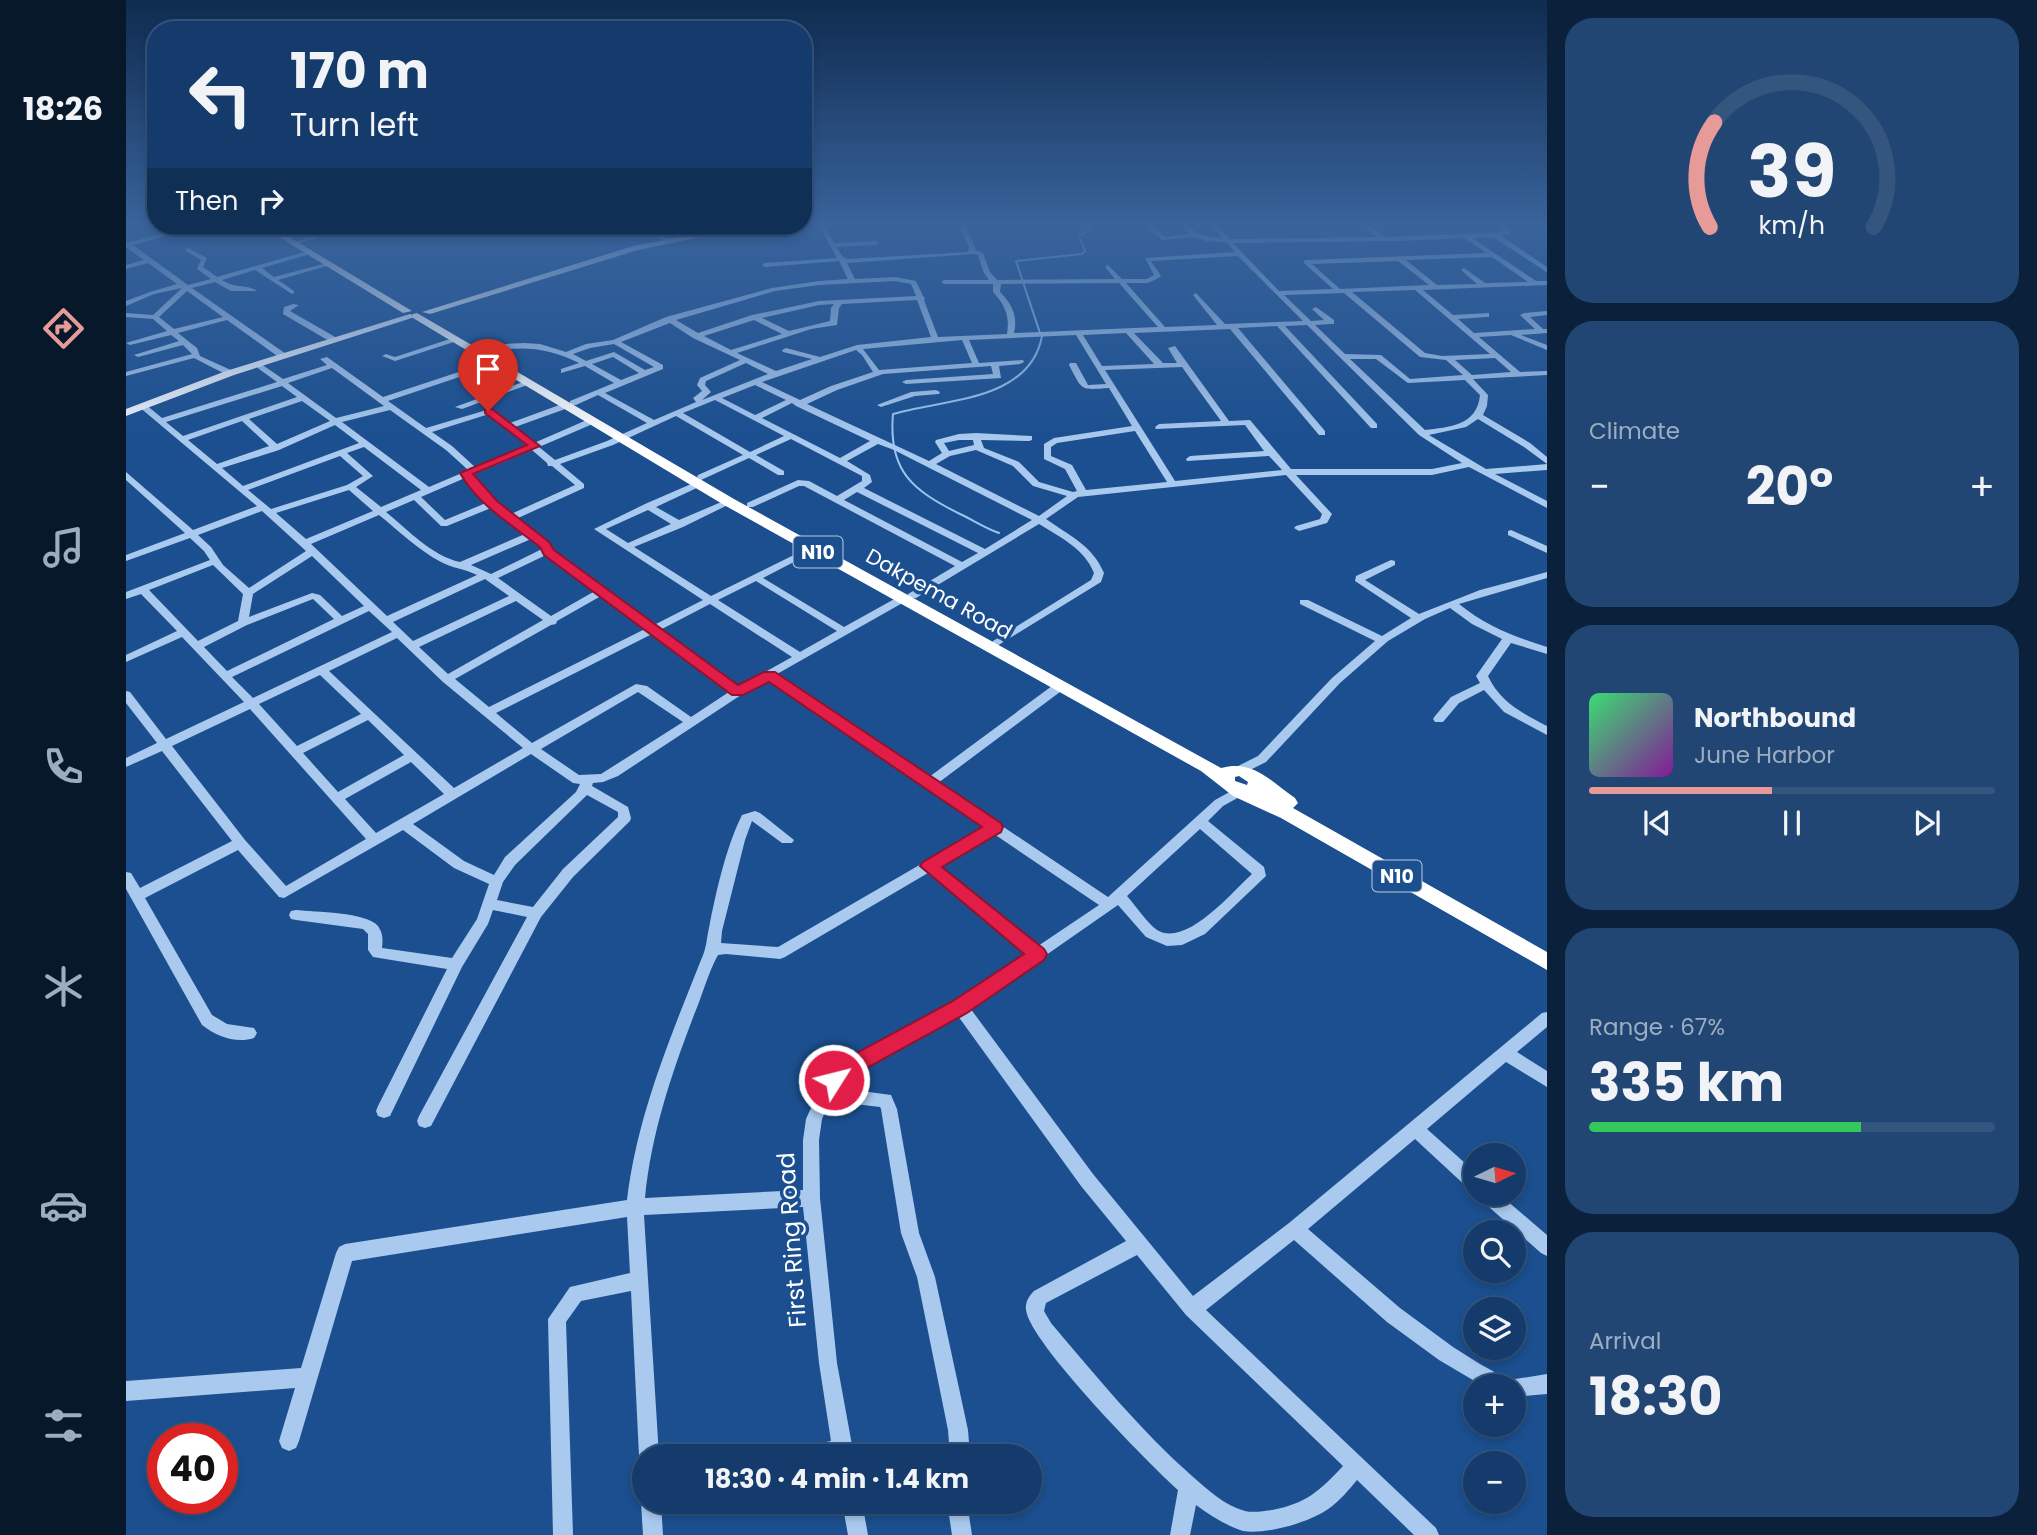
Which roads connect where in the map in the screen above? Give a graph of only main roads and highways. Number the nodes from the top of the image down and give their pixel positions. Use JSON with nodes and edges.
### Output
{"nodes":[{"id":1,"x":388,"y":296,"type":"edge"},
{"id":2,"x":478,"y":296,"type":"edge"},
{"id":3,"x":417,"y":312,"type":"junction"},
{"id":4,"x":489,"y":357,"type":"junction"},
{"id":5,"x":569,"y":405,"type":"junction"},
{"id":6,"x":126,"y":413,"type":"edge"},
{"id":7,"x":623,"y":437,"type":"junction"},
{"id":8,"x":700,"y":480,"type":"junction"},
{"id":9,"x":907,"y":597,"type":"junction"},
{"id":10,"x":1240,"y":781,"type":"junction"},
{"id":11,"x":1547,"y":950,"type":"edge"},
{"id":12,"x":1547,"y":962,"type":"edge"}],
"edges":[{"from":1,"to":3,"type":"highway","number":"N10"},
{"from":2,"to":3,"type":"main road"},
{"from":3,"to":4,"type":"highway","name":"Dakpema Road","number":"N10"},
{"from":3,"to":4,"type":"highway","name":"Dakpema Road","number":"N10"},
{"from":3,"to":6,"type":"main road"},
{"from":4,"to":5,"type":"highway","name":"Dakpema Road","number":"N10"},
{"from":4,"to":5,"type":"highway","name":"Dakpema Road","number":"N10"},
{"from":5,"to":7,"type":"highway","name":"Dakpema Road","number":"N10"},
{"from":5,"to":7,"type":"highway","name":"Dakpema Road","number":"N10"},
{"from":7,"to":8,"type":"highway","name":"Dakpema Road","number":"N10"},
{"from":8,"to":9,"type":"highway","name":"Dakpema Road","number":"N10"},
{"from":8,"to":9,"type":"highway","name":"Dakpema Road","number":"N10"},
{"from":9,"to":10,"type":"highway","name":"Dakpema Road","number":"N10"},
{"from":9,"to":10,"type":"highway","name":"Dakpema Road","number":"N10"},
{"from":10,"to":11,"type":"highway","name":"Dakpema Road","number":"N10"},
{"from":10,"to":12,"type":"highway","name":"Dakpema Road","number":"N10"}]}
